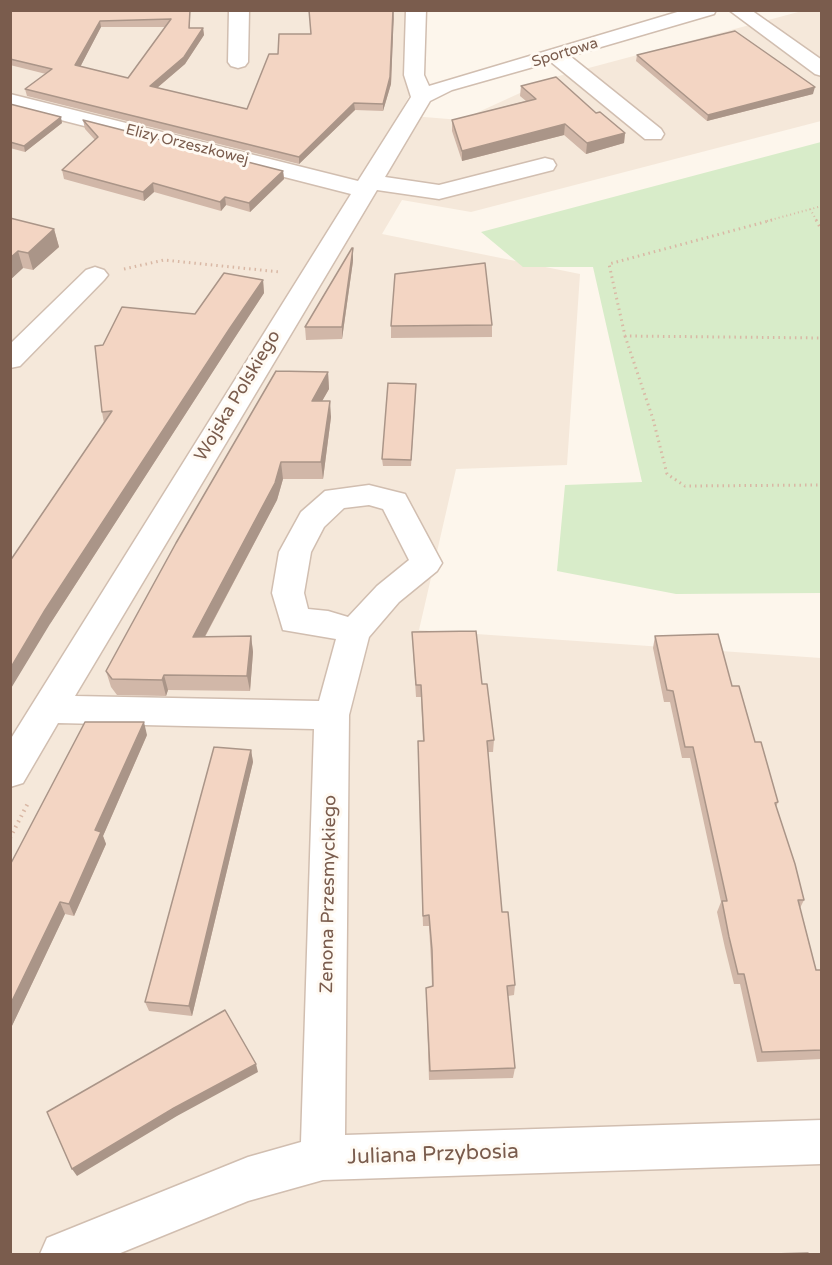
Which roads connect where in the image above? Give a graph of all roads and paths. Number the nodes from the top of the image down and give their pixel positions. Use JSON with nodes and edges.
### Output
{"nodes":[{"id":1,"x":239,"y":10,"type":"edge"},
{"id":2,"x":416,"y":10,"type":"edge"},
{"id":3,"x":707,"y":10,"type":"edge"},
{"id":4,"x":738,"y":10,"type":"edge"},
{"id":5,"x":556,"y":55,"type":"junction"},
{"id":6,"x":238,"y":62,"type":"dead end"},
{"id":7,"x":822,"y":70,"type":"edge"},
{"id":8,"x":422,"y":96,"type":"junction"},
{"id":9,"x":10,"y":100,"type":"edge"},
{"id":10,"x":653,"y":134,"type":"dead end"},
{"id":11,"x":545,"y":165,"type":"dead end"},
{"id":12,"x":367,"y":186,"type":"junction"},
{"id":13,"x":822,"y":206,"type":"edge"},
{"id":14,"x":810,"y":209,"type":"junction"},
{"id":15,"x":822,"y":231,"type":"edge"},
{"id":16,"x":289,"y":273,"type":"dead end"},
{"id":17,"x":95,"y":275,"type":"joint"},
{"id":18,"x":625,"y":336,"type":"junction"},
{"id":19,"x":822,"y":338,"type":"edge"},
{"id":20,"x":10,"y":360,"type":"edge"},
{"id":21,"x":822,"y":485,"type":"edge"},
{"id":22,"x":354,"y":632,"type":"junction"},
{"id":23,"x":48,"y":709,"type":"junction"},
{"id":24,"x":332,"y":715,"type":"junction"},
{"id":25,"x":10,"y":772,"type":"edge"},
{"id":26,"x":822,"y":1142,"type":"edge"},
{"id":27,"x":323,"y":1158,"type":"junction"},
{"id":28,"x":63,"y":1254,"type":"edge"}],
"edges":[{"from":1,"to":6,"type":"street"},
{"from":2,"to":8,"type":"street"},
{"from":3,"to":5,"type":"street","name":"Sportowa"},
{"from":4,"to":7,"type":"street"},
{"from":5,"to":8,"type":"street","name":"Sportowa"},
{"from":5,"to":10,"type":"street"},
{"from":8,"to":12,"type":"street","name":"Wojska Polskiego"},
{"from":9,"to":12,"type":"street","name":"Elizy Orzeszkowej"},
{"from":11,"to":12,"type":"street","name":"Elizy Orzeszkowej"},
{"from":12,"to":23,"type":"street","name":"Wojska Polskiego"},
{"from":13,"to":14,"type":"path"},
{"from":14,"to":15,"type":"path"},
{"from":14,"to":18,"type":"path"},
{"from":16,"to":17,"type":"path"},
{"from":17,"to":20,"type":"street"},
{"from":18,"to":19,"type":"path"},
{"from":18,"to":21,"type":"path"},
{"from":22,"to":22,"type":"street"},
{"from":22,"to":24,"type":"street","name":"Zenona Przesmyckiego"},
{"from":23,"to":24,"type":"street"},
{"from":23,"to":25,"type":"street","name":"Wojska Polskiego"},
{"from":24,"to":27,"type":"street","name":"Zenona Przesmyckiego"},
{"from":26,"to":27,"type":"street","name":"Juliana Przybosia"},
{"from":27,"to":28,"type":"street","name":"Juliana Przybosia"}]}
